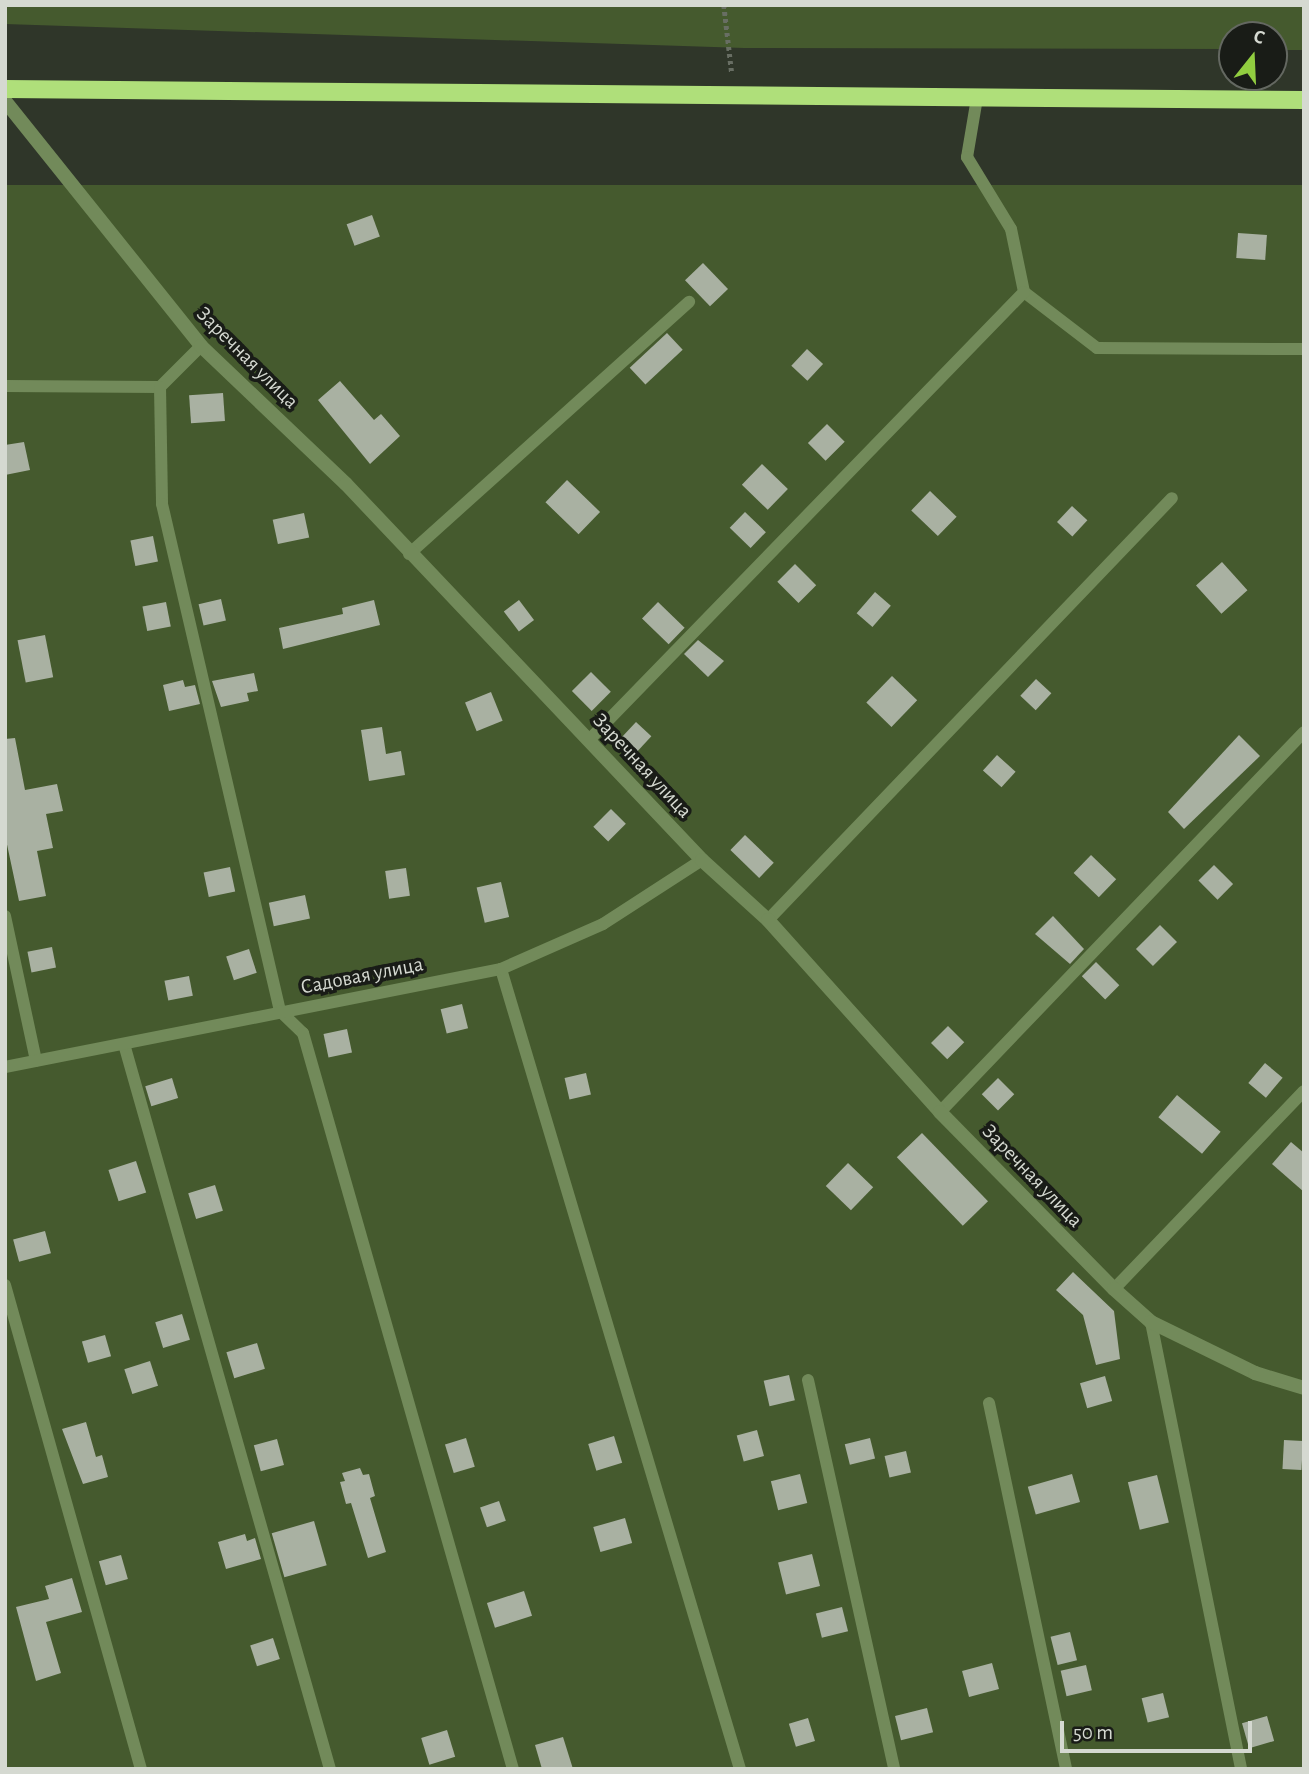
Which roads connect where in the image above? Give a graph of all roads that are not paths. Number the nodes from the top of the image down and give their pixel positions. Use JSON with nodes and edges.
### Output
{"nodes":[{"id":1,"x":5,"y":89,"type":"edge"},
{"id":2,"x":977,"y":99,"type":"junction"},
{"id":3,"x":1304,"y":100,"type":"edge"},
{"id":4,"x":5,"y":101,"type":"edge"},
{"id":5,"x":1024,"y":292,"type":"junction"},
{"id":6,"x":689,"y":302,"type":"dead end"},
{"id":7,"x":201,"y":346,"type":"junction"},
{"id":8,"x":1304,"y":349,"type":"edge"},
{"id":9,"x":5,"y":386,"type":"edge"},
{"id":10,"x":160,"y":387,"type":"junction"},
{"id":11,"x":1172,"y":498,"type":"dead end"},
{"id":12,"x":409,"y":554,"type":"junction"},
{"id":13,"x":1304,"y":732,"type":"edge"},
{"id":14,"x":589,"y":740,"type":"junction"},
{"id":15,"x":702,"y":860,"type":"junction"},
{"id":16,"x":5,"y":916,"type":"edge"},
{"id":17,"x":768,"y":920,"type":"junction"},
{"id":18,"x":500,"y":969,"type":"junction"},
{"id":19,"x":280,"y":1011,"type":"junction"},
{"id":20,"x":124,"y":1044,"type":"junction"},
{"id":21,"x":36,"y":1061,"type":"junction"},
{"id":22,"x":5,"y":1067,"type":"edge"},
{"id":23,"x":1304,"y":1090,"type":"edge"},
{"id":24,"x":940,"y":1112,"type":"junction"},
{"id":25,"x":5,"y":1285,"type":"edge"},
{"id":26,"x":1114,"y":1289,"type":"junction"},
{"id":27,"x":1151,"y":1322,"type":"junction"},
{"id":28,"x":808,"y":1380,"type":"dead end"},
{"id":29,"x":1304,"y":1388,"type":"edge"},
{"id":30,"x":989,"y":1403,"type":"dead end"},
{"id":31,"x":141,"y":1769,"type":"edge"},
{"id":32,"x":330,"y":1769,"type":"edge"},
{"id":33,"x":513,"y":1769,"type":"edge"},
{"id":34,"x":740,"y":1769,"type":"edge"},
{"id":35,"x":894,"y":1769,"type":"edge"},
{"id":36,"x":1066,"y":1769,"type":"edge"},
{"id":37,"x":1241,"y":1769,"type":"edge"}],
"edges":[{"from":1,"to":2,"type":"main road"},
{"from":2,"to":3,"type":"main road"},
{"from":2,"to":5,"type":"lane"},
{"from":4,"to":7,"type":"street","name":"Заречная улица"},
{"from":5,"to":8,"type":"lane"},
{"from":5,"to":14,"type":"lane"},
{"from":6,"to":12,"type":"lane"},
{"from":7,"to":10,"type":"lane"},
{"from":7,"to":12,"type":"street","name":"Заречная улица"},
{"from":9,"to":10,"type":"lane"},
{"from":10,"to":19,"type":"lane"},
{"from":11,"to":17,"type":"lane"},
{"from":12,"to":14,"type":"street","name":"Заречная улица"},
{"from":13,"to":24,"type":"lane"},
{"from":14,"to":15,"type":"street","name":"Заречная улица"},
{"from":15,"to":17,"type":"street","name":"Заречная улица"},
{"from":15,"to":18,"type":"lane","name":"Садовая улица"},
{"from":16,"to":21,"type":"lane"},
{"from":17,"to":24,"type":"street","name":"Заречная улица"},
{"from":18,"to":19,"type":"lane","name":"Садовая улица"},
{"from":18,"to":34,"type":"lane"},
{"from":19,"to":20,"type":"lane","name":"Садовая улица"},
{"from":19,"to":33,"type":"lane"},
{"from":20,"to":21,"type":"lane","name":"Садовая улица"},
{"from":20,"to":32,"type":"lane"},
{"from":21,"to":22,"type":"lane","name":"Садовая улица"},
{"from":23,"to":26,"type":"lane"},
{"from":24,"to":26,"type":"street","name":"Заречная улица"},
{"from":25,"to":31,"type":"lane"},
{"from":26,"to":27,"type":"street","name":"Заречная улица"},
{"from":27,"to":29,"type":"street","name":"Заречная улица"},
{"from":27,"to":37,"type":"lane"},
{"from":28,"to":35,"type":"lane"},
{"from":30,"to":36,"type":"lane"}]}
